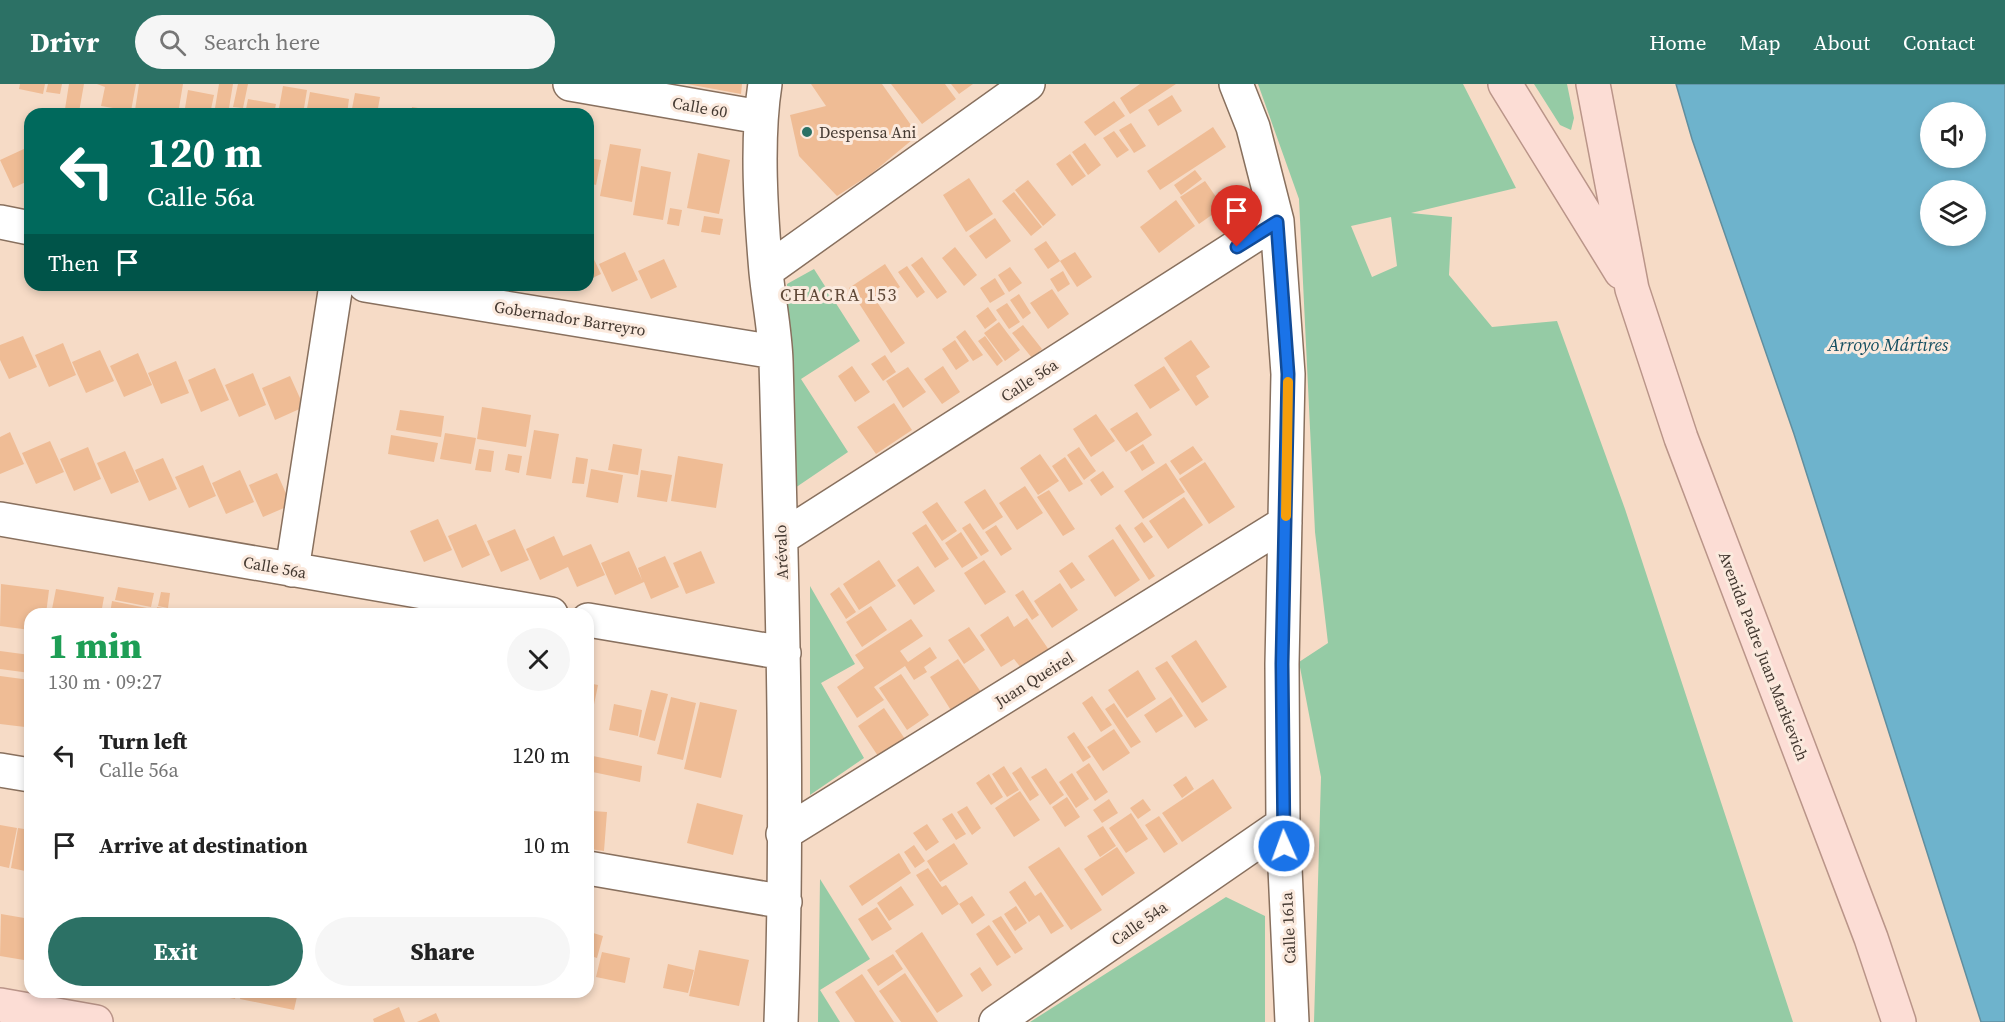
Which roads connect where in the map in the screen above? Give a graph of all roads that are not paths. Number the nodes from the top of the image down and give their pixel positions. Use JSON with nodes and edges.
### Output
{"nodes":[{"id":1,"x":570,"y":84,"type":"edge"},
{"id":2,"x":765,"y":84,"type":"edge"},
{"id":3,"x":1028,"y":84,"type":"edge"},
{"id":4,"x":1236,"y":84,"type":"edge"},
{"id":5,"x":1505,"y":84,"type":"edge"},
{"id":6,"x":1593,"y":84,"type":"edge"},
{"id":7,"x":759,"y":117,"type":"junction"},
{"id":8,"x":0,"y":222,"type":"edge"},
{"id":9,"x":1277,"y":222,"type":"junction"},
{"id":10,"x":24,"y":227,"type":"edge"},
{"id":11,"x":766,"y":272,"type":"junction"},
{"id":12,"x":1632,"y":289,"type":"junction"},
{"id":13,"x":335,"y":291,"type":"edge"},
{"id":14,"x":402,"y":291,"type":"edge"},
{"id":15,"x":775,"y":351,"type":"junction"},
{"id":16,"x":0,"y":519,"type":"edge"},
{"id":17,"x":1286,"y":523,"type":"junction"},
{"id":18,"x":781,"y":538,"type":"junction"},
{"id":19,"x":292,"y":570,"type":"junction"},
{"id":20,"x":516,"y":608,"type":"edge"},
{"id":21,"x":594,"y":621,"type":"edge"},
{"id":22,"x":784,"y":653,"type":"junction"},
{"id":23,"x":0,"y":770,"type":"edge"},
{"id":24,"x":24,"y":774,"type":"edge"},
{"id":25,"x":1283,"y":824,"type":"junction"},
{"id":26,"x":783,"y":834,"type":"junction"},
{"id":27,"x":594,"y":869,"type":"edge"},
{"id":28,"x":785,"y":902,"type":"junction"},
{"id":29,"x":0,"y":1005,"type":"edge"},
{"id":30,"x":96,"y":1022,"type":"edge"},
{"id":31,"x":781,"y":1022,"type":"edge"},
{"id":32,"x":996,"y":1022,"type":"edge"},
{"id":33,"x":1292,"y":1022,"type":"edge"},
{"id":34,"x":1899,"y":1022,"type":"edge"}],
"edges":[{"from":1,"to":7,"type":"street","name":"Calle 60"},
{"from":2,"to":7,"type":"street","name":"Arévalo"},
{"from":3,"to":11,"type":"street"},
{"from":4,"to":9,"type":"street","name":"Calle 161a"},
{"from":5,"to":12,"type":"main road","name":"Avenida Padre Juan Markievich"},
{"from":6,"to":12,"type":"main road","name":"Avenida Padre Juan Markievich"},
{"from":7,"to":11,"type":"street","name":"Arévalo"},
{"from":8,"to":10,"type":"street"},
{"from":9,"to":17,"type":"street","name":"Calle 161a"},
{"from":9,"to":18,"type":"street","name":"Calle 56a"},
{"from":11,"to":15,"type":"street","name":"Arévalo"},
{"from":12,"to":34,"type":"main road","name":"Avenida Padre Juan Markievich"},
{"from":13,"to":19,"type":"street"},
{"from":14,"to":15,"type":"street","name":"Gobernador Barreyro"},
{"from":15,"to":18,"type":"street","name":"Arévalo"},
{"from":16,"to":19,"type":"street","name":"Calle 56a"},
{"from":17,"to":25,"type":"street","name":"Calle 161a"},
{"from":17,"to":26,"type":"street","name":"Juan Queirel"},
{"from":18,"to":22,"type":"street","name":"Arévalo"},
{"from":19,"to":20,"type":"street","name":"Calle 56a"},
{"from":21,"to":22,"type":"street"},
{"from":22,"to":26,"type":"street","name":"Arévalo"},
{"from":23,"to":24,"type":"street"},
{"from":25,"to":32,"type":"street","name":"Calle 54a"},
{"from":25,"to":33,"type":"street","name":"Calle 161a"},
{"from":26,"to":28,"type":"street","name":"Arévalo"},
{"from":27,"to":28,"type":"street"},
{"from":28,"to":31,"type":"street","name":"Arévalo"},
{"from":29,"to":30,"type":"main road"}]}
